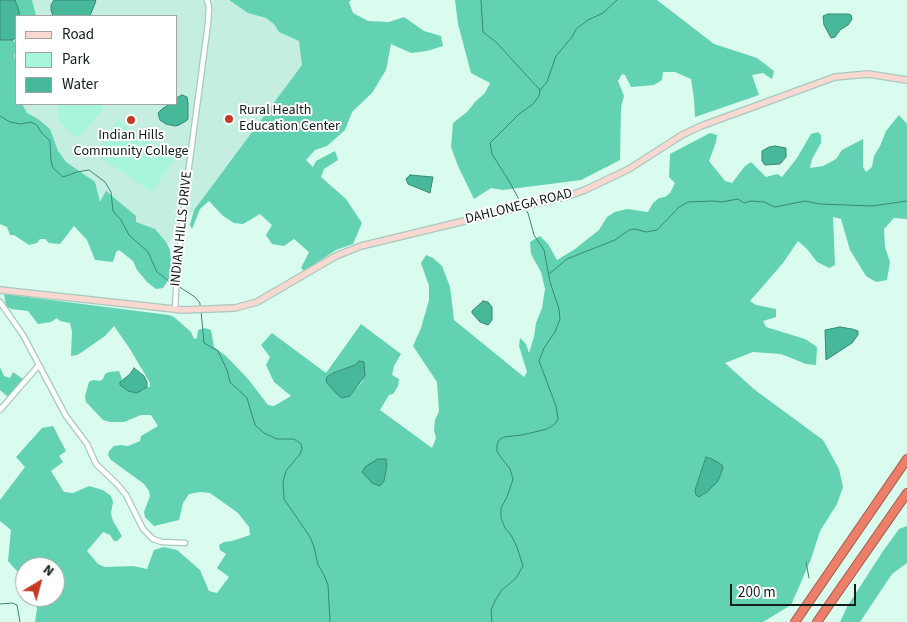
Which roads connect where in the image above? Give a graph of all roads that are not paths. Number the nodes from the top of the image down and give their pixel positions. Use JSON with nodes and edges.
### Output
{"nodes":[{"id":1,"x":208,"y":0,"type":"edge"},
{"id":2,"x":907,"y":80,"type":"edge"},
{"id":3,"x":0,"y":290,"type":"edge"},
{"id":4,"x":0,"y":302,"type":"edge"},
{"id":5,"x":175,"y":309,"type":"junction"},
{"id":6,"x":39,"y":366,"type":"junction"},
{"id":7,"x":0,"y":410,"type":"edge"},
{"id":8,"x":907,"y":452,"type":"edge"},
{"id":9,"x":907,"y":459,"type":"edge"},
{"id":10,"x":907,"y":493,"type":"edge"},
{"id":11,"x":867,"y":518,"type":"junction"},
{"id":12,"x":185,"y":543,"type":"dead end"},
{"id":13,"x":795,"y":622,"type":"edge"},
{"id":14,"x":817,"y":622,"type":"edge"}],
"edges":[{"from":1,"to":5,"type":"street","name":"INDIAN HILLS DRIVE"},
{"from":2,"to":5,"type":"main road","name":"DAHLONEGA ROAD"},
{"from":3,"to":5,"type":"main road","name":"DAHLONEGA ROAD"},
{"from":4,"to":6,"type":"street"},
{"from":6,"to":7,"type":"street"},
{"from":6,"to":12,"type":"street"},
{"from":8,"to":11,"type":"highway"},
{"from":9,"to":11,"type":"highway"},
{"from":10,"to":14,"type":"highway"},
{"from":11,"to":13,"type":"highway"}]}
